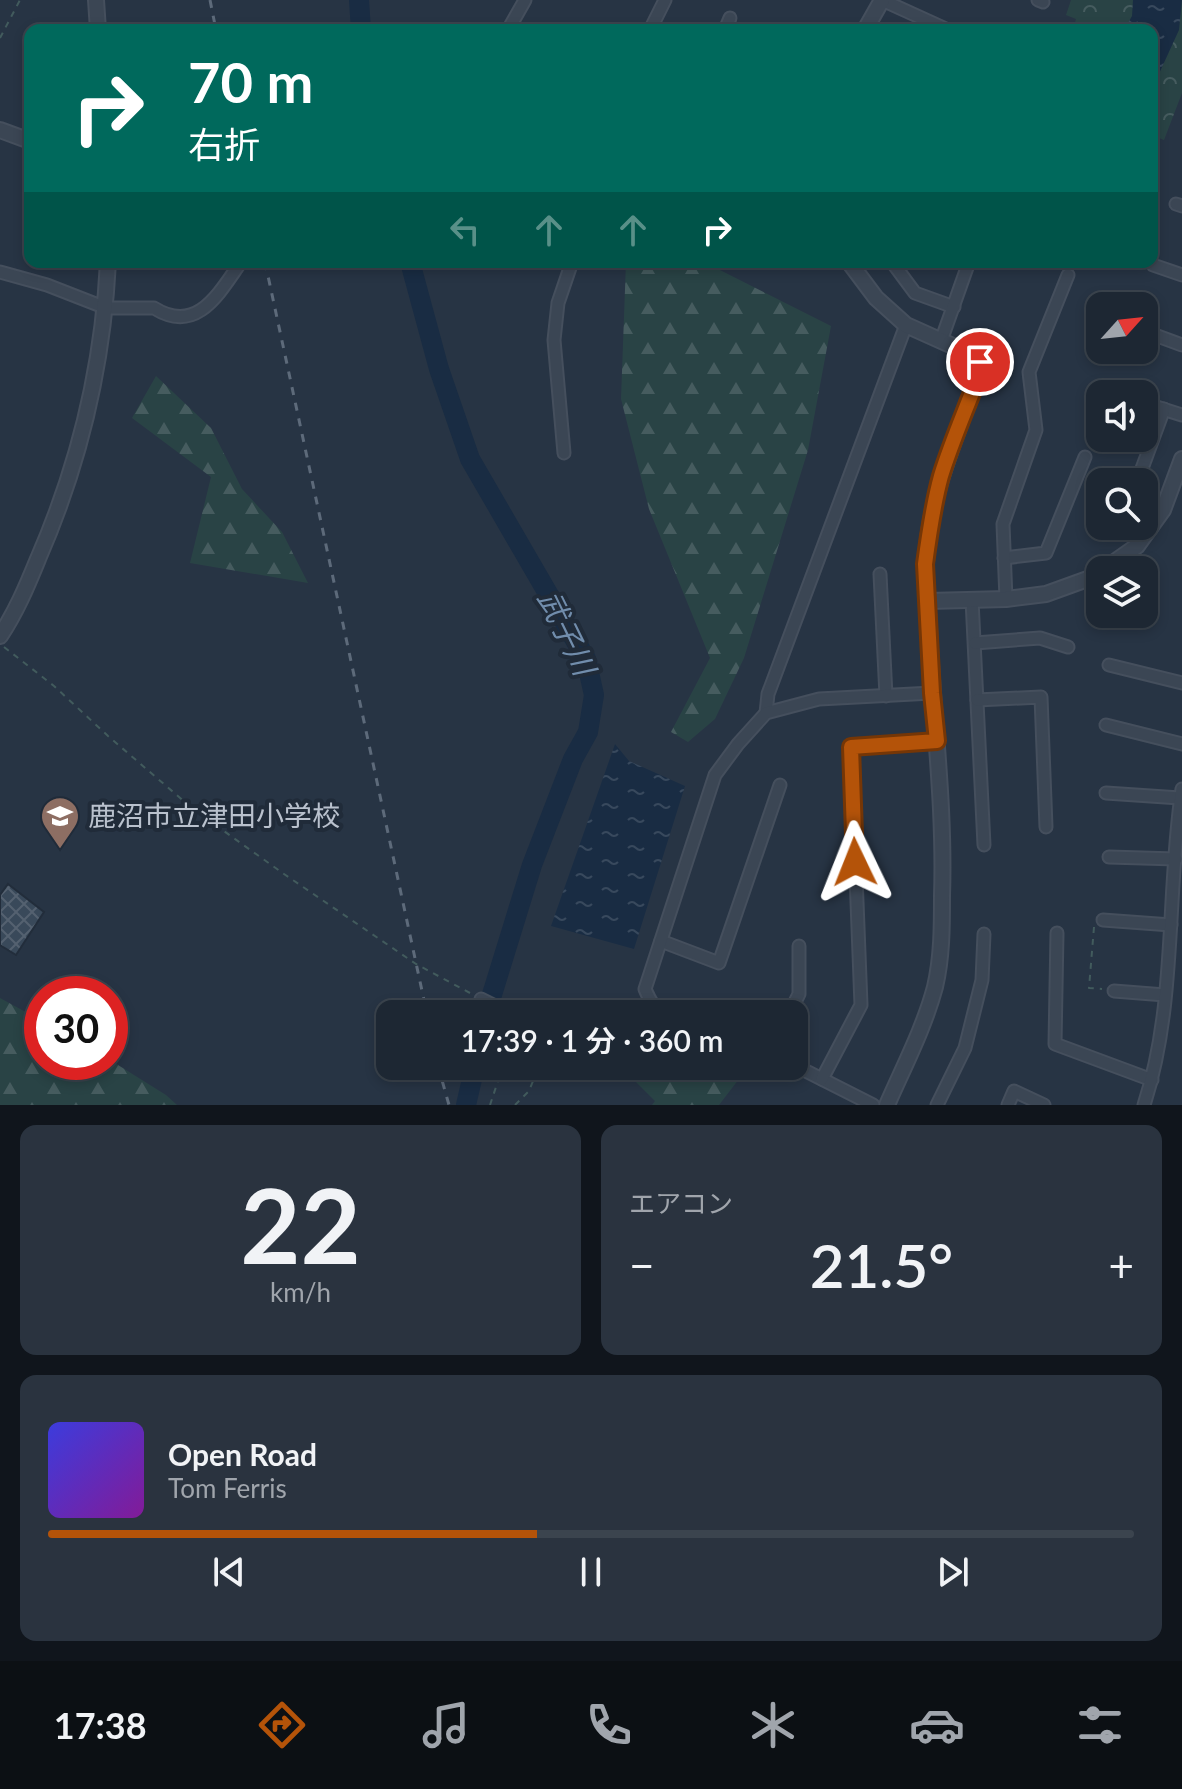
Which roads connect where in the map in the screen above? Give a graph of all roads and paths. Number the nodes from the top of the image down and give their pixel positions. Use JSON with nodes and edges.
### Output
{"nodes":[{"id":1,"x":20,"y":0,"type":"edge"},
{"id":2,"x":96,"y":0,"type":"edge"},
{"id":3,"x":525,"y":0,"type":"edge"},
{"id":4,"x":665,"y":0,"type":"edge"},
{"id":5,"x":882,"y":0,"type":"edge"},
{"id":6,"x":730,"y":18,"type":"dead end"},
{"id":7,"x":98,"y":24,"type":"edge"},
{"id":8,"x":511,"y":24,"type":"edge"},
{"id":9,"x":653,"y":24,"type":"edge"},
{"id":10,"x":728,"y":24,"type":"edge"},
{"id":11,"x":868,"y":24,"type":"edge"},
{"id":12,"x":935,"y":24,"type":"edge"},
{"id":13,"x":0,"y":38,"type":"edge"},
{"id":14,"x":0,"y":130,"type":"edge"},
{"id":15,"x":24,"y":139,"type":"edge"},
{"id":16,"x":1158,"y":267,"type":"edge"},
{"id":17,"x":108,"y":268,"type":"edge"},
{"id":18,"x":237,"y":268,"type":"edge"},
{"id":19,"x":570,"y":268,"type":"edge"},
{"id":20,"x":854,"y":268,"type":"edge"},
{"id":21,"x":896,"y":268,"type":"edge"},
{"id":22,"x":967,"y":268,"type":"edge"},
{"id":23,"x":0,"y":272,"type":"edge"},
{"id":24,"x":1068,"y":275,"type":"dead end"},
{"id":25,"x":1182,"y":275,"type":"edge"},
{"id":26,"x":954,"y":307,"type":"junction"},
{"id":27,"x":106,"y":308,"type":"junction"},
{"id":28,"x":906,"y":325,"type":"junction"},
{"id":29,"x":1158,"y":336,"type":"edge"},
{"id":30,"x":941,"y":341,"type":"junction"},
{"id":31,"x":1182,"y":345,"type":"edge"},
{"id":32,"x":1158,"y":407,"type":"edge"},
{"id":33,"x":1164,"y":409,"type":"junction"},
{"id":34,"x":1182,"y":415,"type":"edge"},
{"id":35,"x":564,"y":453,"type":"dead end"},
{"id":36,"x":1085,"y":457,"type":"dead end"},
{"id":37,"x":1182,"y":459,"type":"edge"},
{"id":38,"x":1142,"y":468,"type":"edge"},
{"id":39,"x":1123,"y":556,"type":"edge"},
{"id":40,"x":1004,"y":558,"type":"junction"},
{"id":41,"x":880,"y":574,"type":"dead end"},
{"id":42,"x":1086,"y":580,"type":"edge"},
{"id":43,"x":1006,"y":599,"type":"junction"},
{"id":44,"x":972,"y":600,"type":"junction"},
{"id":45,"x":928,"y":601,"type":"junction"},
{"id":46,"x":0,"y":636,"type":"edge"},
{"id":47,"x":975,"y":643,"type":"junction"},
{"id":48,"x":0,"y":644,"type":"edge"},
{"id":49,"x":1068,"y":647,"type":"dead end"},
{"id":50,"x":1109,"y":665,"type":"dead end"},
{"id":51,"x":1182,"y":683,"type":"edge"},
{"id":52,"x":932,"y":693,"type":"junction"},
{"id":53,"x":886,"y":696,"type":"junction"},
{"id":54,"x":977,"y":700,"type":"junction"},
{"id":55,"x":766,"y":713,"type":"junction"},
{"id":56,"x":1106,"y":725,"type":"dead end"},
{"id":57,"x":937,"y":741,"type":"junction"},
{"id":58,"x":1182,"y":744,"type":"edge"},
{"id":59,"x":780,"y":785,"type":"dead end"},
{"id":60,"x":1106,"y":793,"type":"dead end"},
{"id":61,"x":1181,"y":793,"type":"edge"},
{"id":62,"x":1046,"y":827,"type":"dead end"},
{"id":63,"x":984,"y":845,"type":"dead end"},
{"id":64,"x":1109,"y":857,"type":"dead end"},
{"id":65,"x":1176,"y":859,"type":"junction"},
{"id":66,"x":1103,"y":920,"type":"joint"},
{"id":67,"x":1171,"y":925,"type":"junction"},
{"id":68,"x":1057,"y":933,"type":"dead end"},
{"id":69,"x":984,"y":934,"type":"dead end"},
{"id":70,"x":661,"y":941,"type":"junction"},
{"id":71,"x":799,"y":946,"type":"dead end"},
{"id":72,"x":1114,"y":991,"type":"joint"},
{"id":73,"x":1165,"y":995,"type":"junction"},
{"id":74,"x":481,"y":999,"type":"edge"},
{"id":75,"x":649,"y":1000,"type":"edge"},
{"id":76,"x":796,"y":1000,"type":"edge"},
{"id":77,"x":808,"y":1072,"type":"edge"},
{"id":78,"x":822,"y":1079,"type":"junction"},
{"id":79,"x":498,"y":1080,"type":"edge"},
{"id":80,"x":533,"y":1080,"type":"edge"},
{"id":81,"x":1152,"y":1080,"type":"junction"},
{"id":82,"x":490,"y":1105,"type":"edge"},
{"id":83,"x":515,"y":1105,"type":"edge"},
{"id":84,"x":873,"y":1105,"type":"edge"},
{"id":85,"x":887,"y":1105,"type":"edge"},
{"id":86,"x":937,"y":1105,"type":"edge"},
{"id":87,"x":1008,"y":1105,"type":"edge"},
{"id":88,"x":1044,"y":1105,"type":"edge"},
{"id":89,"x":1144,"y":1105,"type":"edge"}],
"edges":[{"from":1,"to":13,"type":"path"},
{"from":2,"to":7,"type":"street"},
{"from":3,"to":8,"type":"street"},
{"from":4,"to":9,"type":"street"},
{"from":5,"to":11,"type":"street"},
{"from":5,"to":12,"type":"street"},
{"from":6,"to":10,"type":"street"},
{"from":14,"to":15,"type":"street"},
{"from":16,"to":25,"type":"street"},
{"from":17,"to":27,"type":"street"},
{"from":18,"to":27,"type":"street"},
{"from":19,"to":35,"type":"street"},
{"from":20,"to":28,"type":"street"},
{"from":21,"to":26,"type":"street"},
{"from":22,"to":26,"type":"street"},
{"from":23,"to":27,"type":"street"},
{"from":24,"to":40,"type":"street"},
{"from":26,"to":30,"type":"street"},
{"from":27,"to":46,"type":"street"},
{"from":28,"to":30,"type":"street"},
{"from":28,"to":55,"type":"street"},
{"from":29,"to":31,"type":"street"},
{"from":30,"to":45,"type":"street"},
{"from":32,"to":33,"type":"street"},
{"from":33,"to":34,"type":"street"},
{"from":33,"to":38,"type":"street"},
{"from":36,"to":40,"type":"street"},
{"from":37,"to":39,"type":"street"},
{"from":40,"to":43,"type":"street"},
{"from":41,"to":53,"type":"street"},
{"from":42,"to":43,"type":"street"},
{"from":43,"to":44,"type":"street"},
{"from":44,"to":45,"type":"street"},
{"from":44,"to":47,"type":"street"},
{"from":45,"to":52,"type":"street"},
{"from":47,"to":49,"type":"street"},
{"from":47,"to":54,"type":"street"},
{"from":48,"to":74,"type":"path"},
{"from":50,"to":51,"type":"street"},
{"from":52,"to":53,"type":"street"},
{"from":52,"to":57,"type":"street"},
{"from":53,"to":55,"type":"street"},
{"from":54,"to":62,"type":"street"},
{"from":54,"to":63,"type":"street"},
{"from":55,"to":70,"type":"street"},
{"from":56,"to":58,"type":"street"},
{"from":57,"to":78,"type":"street"},
{"from":57,"to":85,"type":"street"},
{"from":59,"to":70,"type":"street"},
{"from":60,"to":61,"type":"street"},
{"from":61,"to":65,"type":"street"},
{"from":64,"to":65,"type":"street"},
{"from":65,"to":67,"type":"street"},
{"from":66,"to":67,"type":"street"},
{"from":66,"to":72,"type":"path"},
{"from":67,"to":73,"type":"street"},
{"from":68,"to":81,"type":"street"},
{"from":69,"to":86,"type":"street"},
{"from":70,"to":75,"type":"street"},
{"from":71,"to":76,"type":"street"},
{"from":72,"to":73,"type":"street"},
{"from":73,"to":81,"type":"street"},
{"from":77,"to":78,"type":"street"},
{"from":78,"to":84,"type":"street"},
{"from":79,"to":82,"type":"path"},
{"from":80,"to":83,"type":"path"},
{"from":81,"to":89,"type":"street"},
{"from":87,"to":88,"type":"street"}]}
